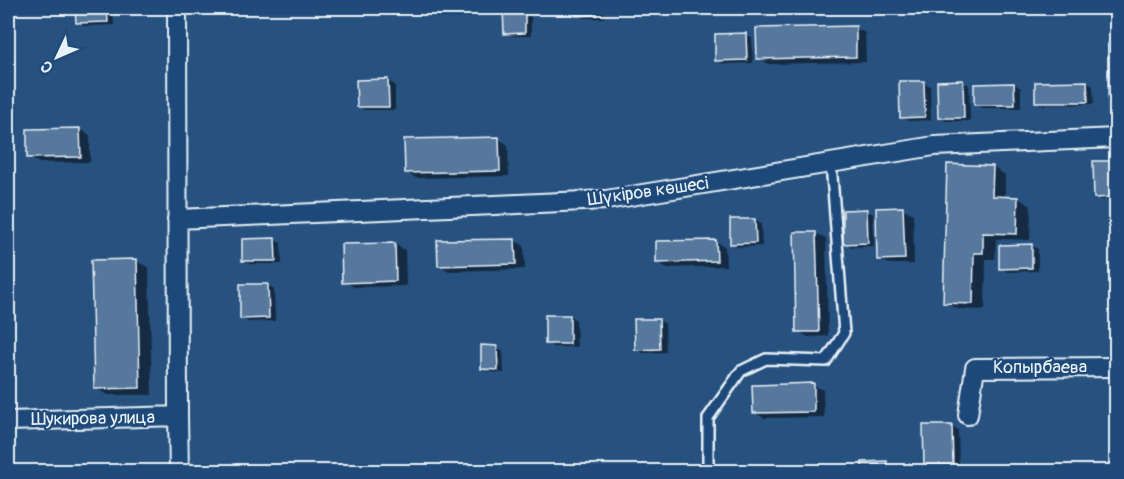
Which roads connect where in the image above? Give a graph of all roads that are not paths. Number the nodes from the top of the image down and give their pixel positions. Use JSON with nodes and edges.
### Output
{"nodes":[{"id":1,"x":177,"y":8,"type":"edge"},
{"id":2,"x":1116,"y":45,"type":"edge"},
{"id":3,"x":1116,"y":138,"type":"edge"},
{"id":4,"x":831,"y":163,"type":"junction"},
{"id":5,"x":177,"y":219,"type":"junction"},
{"id":6,"x":1116,"y":367,"type":"edge"},
{"id":7,"x":968,"y":415,"type":"dead end"},
{"id":8,"x":178,"y":416,"type":"junction"},
{"id":9,"x":8,"y":421,"type":"edge"},
{"id":10,"x":179,"y":471,"type":"edge"},
{"id":11,"x":708,"y":471,"type":"edge"}],
"edges":[{"from":1,"to":5,"type":"street"},
{"from":2,"to":3,"type":"lane"},
{"from":3,"to":4,"type":"street","name":"Шүкіров көшесі"},
{"from":4,"to":5,"type":"street","name":"Шүкіров көшесі"},
{"from":4,"to":11,"type":"lane"},
{"from":5,"to":8,"type":"street"},
{"from":6,"to":7,"type":"street","name":"Копырбаева"},
{"from":8,"to":9,"type":"street","name":"Шукирова улица"},
{"from":8,"to":10,"type":"street"}]}
